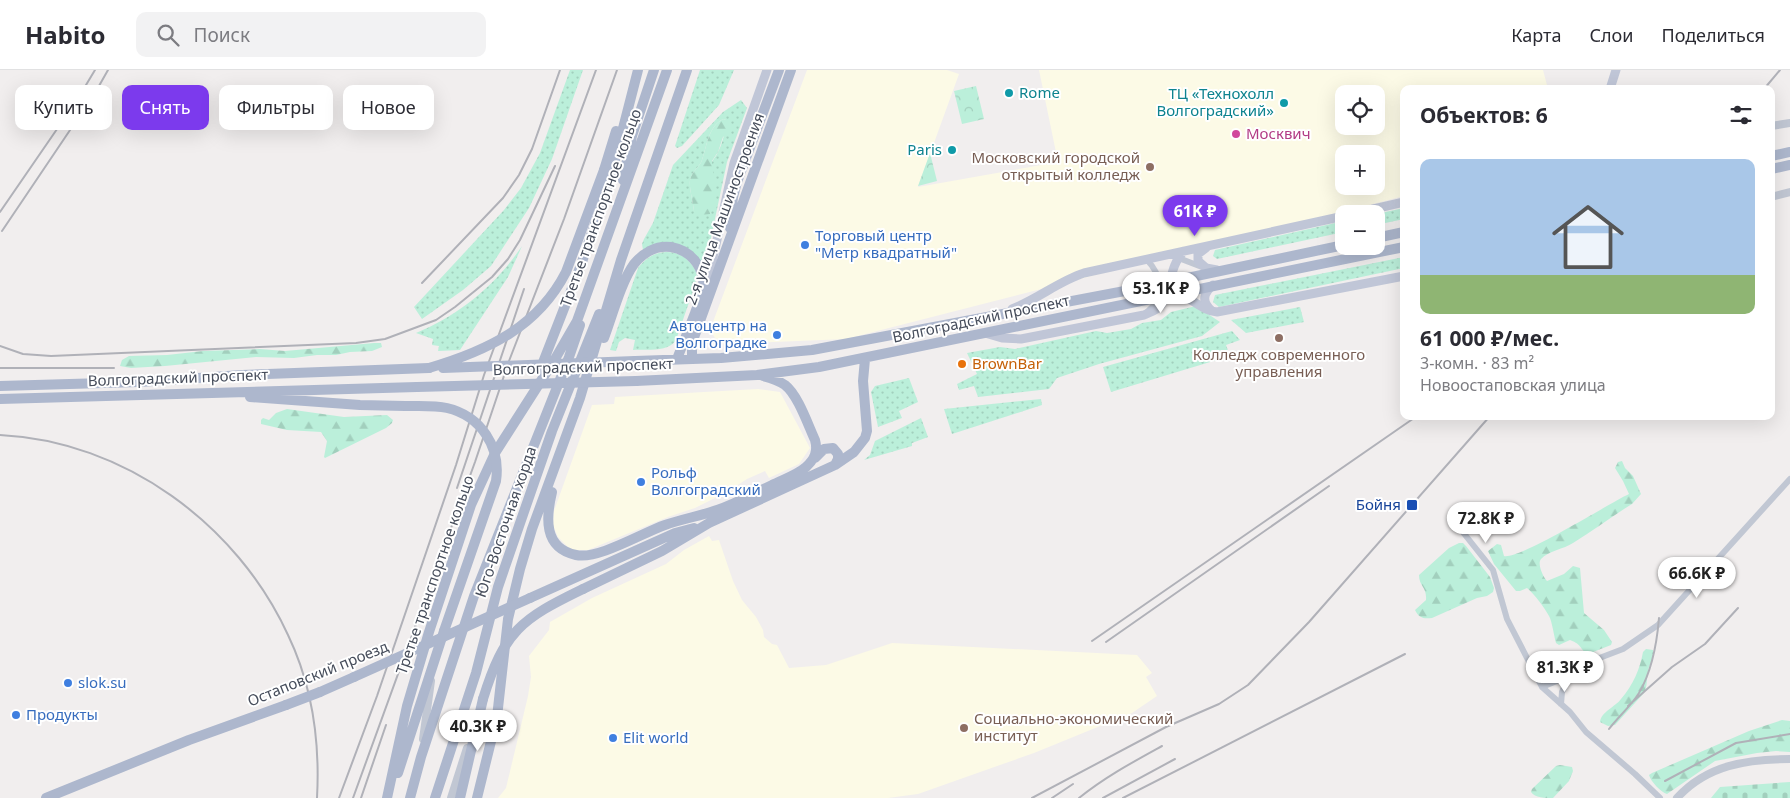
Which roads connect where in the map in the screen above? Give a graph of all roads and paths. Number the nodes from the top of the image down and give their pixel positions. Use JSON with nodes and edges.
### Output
{"nodes":[{"id":1,"x":637,"y":70,"type":"edge"},
{"id":2,"x":654,"y":70,"type":"edge"},
{"id":3,"x":667,"y":70,"type":"edge"},
{"id":4,"x":687,"y":70,"type":"edge"},
{"id":5,"x":767,"y":70,"type":"edge"},
{"id":6,"x":779,"y":70,"type":"edge"},
{"id":7,"x":791,"y":70,"type":"edge"},
{"id":8,"x":1616,"y":70,"type":"edge"},
{"id":9,"x":1611,"y":85,"type":"edge"},
{"id":10,"x":1790,"y":123,"type":"edge"},
{"id":11,"x":1775,"y":125,"type":"edge"},
{"id":12,"x":1790,"y":152,"type":"edge"},
{"id":13,"x":1775,"y":155,"type":"edge"},
{"id":14,"x":1790,"y":165,"type":"edge"},
{"id":15,"x":1775,"y":168,"type":"edge"},
{"id":16,"x":1790,"y":192,"type":"edge"},
{"id":17,"x":1775,"y":196,"type":"edge"},
{"id":18,"x":1400,"y":203,"type":"edge"},
{"id":19,"x":1385,"y":206,"type":"edge"},
{"id":20,"x":615,"y":216,"type":"junction"},
{"id":21,"x":1335,"y":218,"type":"edge"},
{"id":22,"x":1400,"y":233,"type":"edge"},
{"id":23,"x":1385,"y":236,"type":"edge"},
{"id":24,"x":717,"y":242,"type":"junction"},
{"id":25,"x":728,"y":245,"type":"junction"},
{"id":26,"x":1211,"y":246,"type":"junction"},
{"id":27,"x":1335,"y":247,"type":"edge"},
{"id":28,"x":1400,"y":248,"type":"edge"},
{"id":29,"x":1177,"y":255,"type":"junction"},
{"id":30,"x":621,"y":260,"type":"junction"},
{"id":31,"x":1147,"y":260,"type":"junction"},
{"id":32,"x":1206,"y":268,"type":"junction"},
{"id":33,"x":1220,"y":271,"type":"junction"},
{"id":34,"x":595,"y":274,"type":"junction"},
{"id":35,"x":1400,"y":277,"type":"edge"},
{"id":36,"x":1164,"y":283,"type":"junction"},
{"id":37,"x":1213,"y":285,"type":"junction"},
{"id":38,"x":702,"y":293,"type":"junction"},
{"id":39,"x":1176,"y":293,"type":"junction"},
{"id":40,"x":1162,"y":296,"type":"junction"},
{"id":41,"x":1213,"y":312,"type":"junction"},
{"id":42,"x":1000,"y":314,"type":"junction"},
{"id":43,"x":985,"y":333,"type":"junction"},
{"id":44,"x":677,"y":359,"type":"junction"},
{"id":45,"x":692,"y":359,"type":"junction"},
{"id":46,"x":865,"y":359,"type":"junction"},
{"id":47,"x":429,"y":368,"type":"junction"},
{"id":48,"x":757,"y":375,"type":"junction"},
{"id":49,"x":0,"y":386,"type":"edge"},
{"id":50,"x":189,"y":393,"type":"junction"},
{"id":51,"x":580,"y":398,"type":"junction"},
{"id":52,"x":0,"y":399,"type":"edge"},
{"id":53,"x":505,"y":435,"type":"junction"},
{"id":54,"x":560,"y":456,"type":"junction"},
{"id":55,"x":814,"y":458,"type":"junction"},
{"id":56,"x":835,"y":465,"type":"junction"},
{"id":57,"x":1790,"y":479,"type":"edge"},
{"id":58,"x":709,"y":523,"type":"junction"},
{"id":59,"x":1462,"y":531,"type":"dead end"},
{"id":60,"x":433,"y":670,"type":"junction"},
{"id":61,"x":1569,"y":676,"type":"junction"},
{"id":62,"x":1542,"y":687,"type":"junction"},
{"id":63,"x":483,"y":699,"type":"junction"},
{"id":64,"x":1561,"y":704,"type":"junction"},
{"id":65,"x":421,"y":756,"type":"junction"},
{"id":66,"x":1790,"y":759,"type":"edge"},
{"id":67,"x":47,"y":798,"type":"edge"},
{"id":68,"x":388,"y":798,"type":"edge"},
{"id":69,"x":410,"y":798,"type":"edge"},
{"id":70,"x":435,"y":798,"type":"edge"},
{"id":71,"x":451,"y":798,"type":"edge"},
{"id":72,"x":460,"y":798,"type":"edge"},
{"id":73,"x":477,"y":798,"type":"edge"},
{"id":74,"x":1660,"y":798,"type":"edge"},
{"id":75,"x":1677,"y":798,"type":"edge"}],
"edges":[{"from":1,"to":47,"type":"main road","bridge":true},
{"from":1,"to":53,"type":"main road"},
{"from":2,"to":20,"type":"main road"},
{"from":3,"to":20,"type":"main road","name":"Третье транспортное кольцо"},
{"from":4,"to":30,"type":"main road"},
{"from":5,"to":24,"type":"main road","name":"2-я улица Машиностроения"},
{"from":6,"to":25,"type":"main road"},
{"from":7,"to":25,"type":"main road","name":"2-я улица Машиностроения"},
{"from":8,"to":9,"type":"main road"},
{"from":10,"to":11,"type":"street"},
{"from":12,"to":13,"type":"main road"},
{"from":14,"to":15,"type":"main road"},
{"from":16,"to":17,"type":"street"},
{"from":18,"to":19,"type":"main road"},
{"from":20,"to":34,"type":"main road","name":"Третье транспортное кольцо"},
{"from":21,"to":26,"type":"main road","name":"Волгоградский проспект"},
{"from":22,"to":23,"type":"main road"},
{"from":24,"to":25,"type":"main road"},
{"from":24,"to":38,"type":"main road","name":"2-я улица Машиностроения"},
{"from":25,"to":45,"type":"main road","name":"2-я улица Машиностроения"},
{"from":26,"to":29,"type":"main road","name":"Волгоградский проспект"},
{"from":26,"to":32,"type":"main road"},
{"from":27,"to":33,"type":"main road","name":"Волгоградский проспект"},
{"from":28,"to":37,"type":"main road","name":"Волгоградский проспект"},
{"from":29,"to":31,"type":"main road","name":"Волгоградский проспект"},
{"from":29,"to":32,"type":"street"},
{"from":29,"to":36,"type":"main road"},
{"from":30,"to":51,"type":"main road"},
{"from":30,"to":70,"type":"main road","name":"Юго-Восточная хорда"},
{"from":31,"to":36,"type":"street"},
{"from":31,"to":42,"type":"main road","name":"Волгоградский проспект"},
{"from":32,"to":33,"type":"main road"},
{"from":33,"to":36,"type":"main road","name":"Волгоградский проспект"},
{"from":34,"to":53,"type":"main road","name":"Третье транспортное кольцо"},
{"from":34,"to":65,"type":"main road","name":"Юго-Восточная хорда"},
{"from":35,"to":41,"type":"main road"},
{"from":36,"to":40,"type":"main road"},
{"from":36,"to":42,"type":"main road","name":"Волгоградский проспект"},
{"from":37,"to":39,"type":"main road","name":"Волгоградский проспект"},
{"from":37,"to":41,"type":"main road"},
{"from":38,"to":44,"type":"main road","name":"2-я улица Машиностроения"},
{"from":38,"to":51,"type":"main road"},
{"from":39,"to":40,"type":"main road","name":"Волгоградский проспект"},
{"from":39,"to":41,"type":"main road"},
{"from":40,"to":43,"type":"main road","name":"Волгоградский проспект"},
{"from":40,"to":43,"type":"main road"},
{"from":42,"to":45,"type":"main road","name":"Волгоградский проспект"},
{"from":43,"to":46,"type":"main road","name":"Волгоградский проспект"},
{"from":44,"to":45,"type":"main road","name":"Волгоградский проспект"},
{"from":44,"to":47,"type":"main road","name":"Волгоградский проспект","bridge":true},
{"from":46,"to":48,"type":"main road","name":"Волгоградский проспект"},
{"from":46,"to":56,"type":"main road"},
{"from":47,"to":49,"type":"main road","name":"Волгоградский проспект"},
{"from":48,"to":50,"type":"main road","name":"Волгоградский проспект","bridge":true},
{"from":48,"to":55,"type":"main road"},
{"from":50,"to":52,"type":"main road","name":"Волгоградский проспект"},
{"from":50,"to":60,"type":"main road","bridge":true},
{"from":51,"to":54,"type":"main road"},
{"from":53,"to":68,"type":"main road","name":"Третье транспортное кольцо"},
{"from":54,"to":55,"type":"main road"},
{"from":54,"to":73,"type":"main road"},
{"from":55,"to":56,"type":"main road"},
{"from":56,"to":58,"type":"main road"},
{"from":57,"to":61,"type":"street"},
{"from":58,"to":63,"type":"main road","bridge":true},
{"from":58,"to":67,"type":"main road","name":"Остаповский проезд","bridge":true},
{"from":59,"to":62,"type":"street"},
{"from":60,"to":65,"type":"street"},
{"from":60,"to":68,"type":"main road"},
{"from":61,"to":62,"type":"street"},
{"from":61,"to":64,"type":"street"},
{"from":62,"to":64,"type":"street"},
{"from":63,"to":71,"type":"street"},
{"from":63,"to":72,"type":"main road"},
{"from":64,"to":74,"type":"street"},
{"from":65,"to":69,"type":"main road","name":"Юго-Восточная хорда"},
{"from":66,"to":75,"type":"street"}]}
